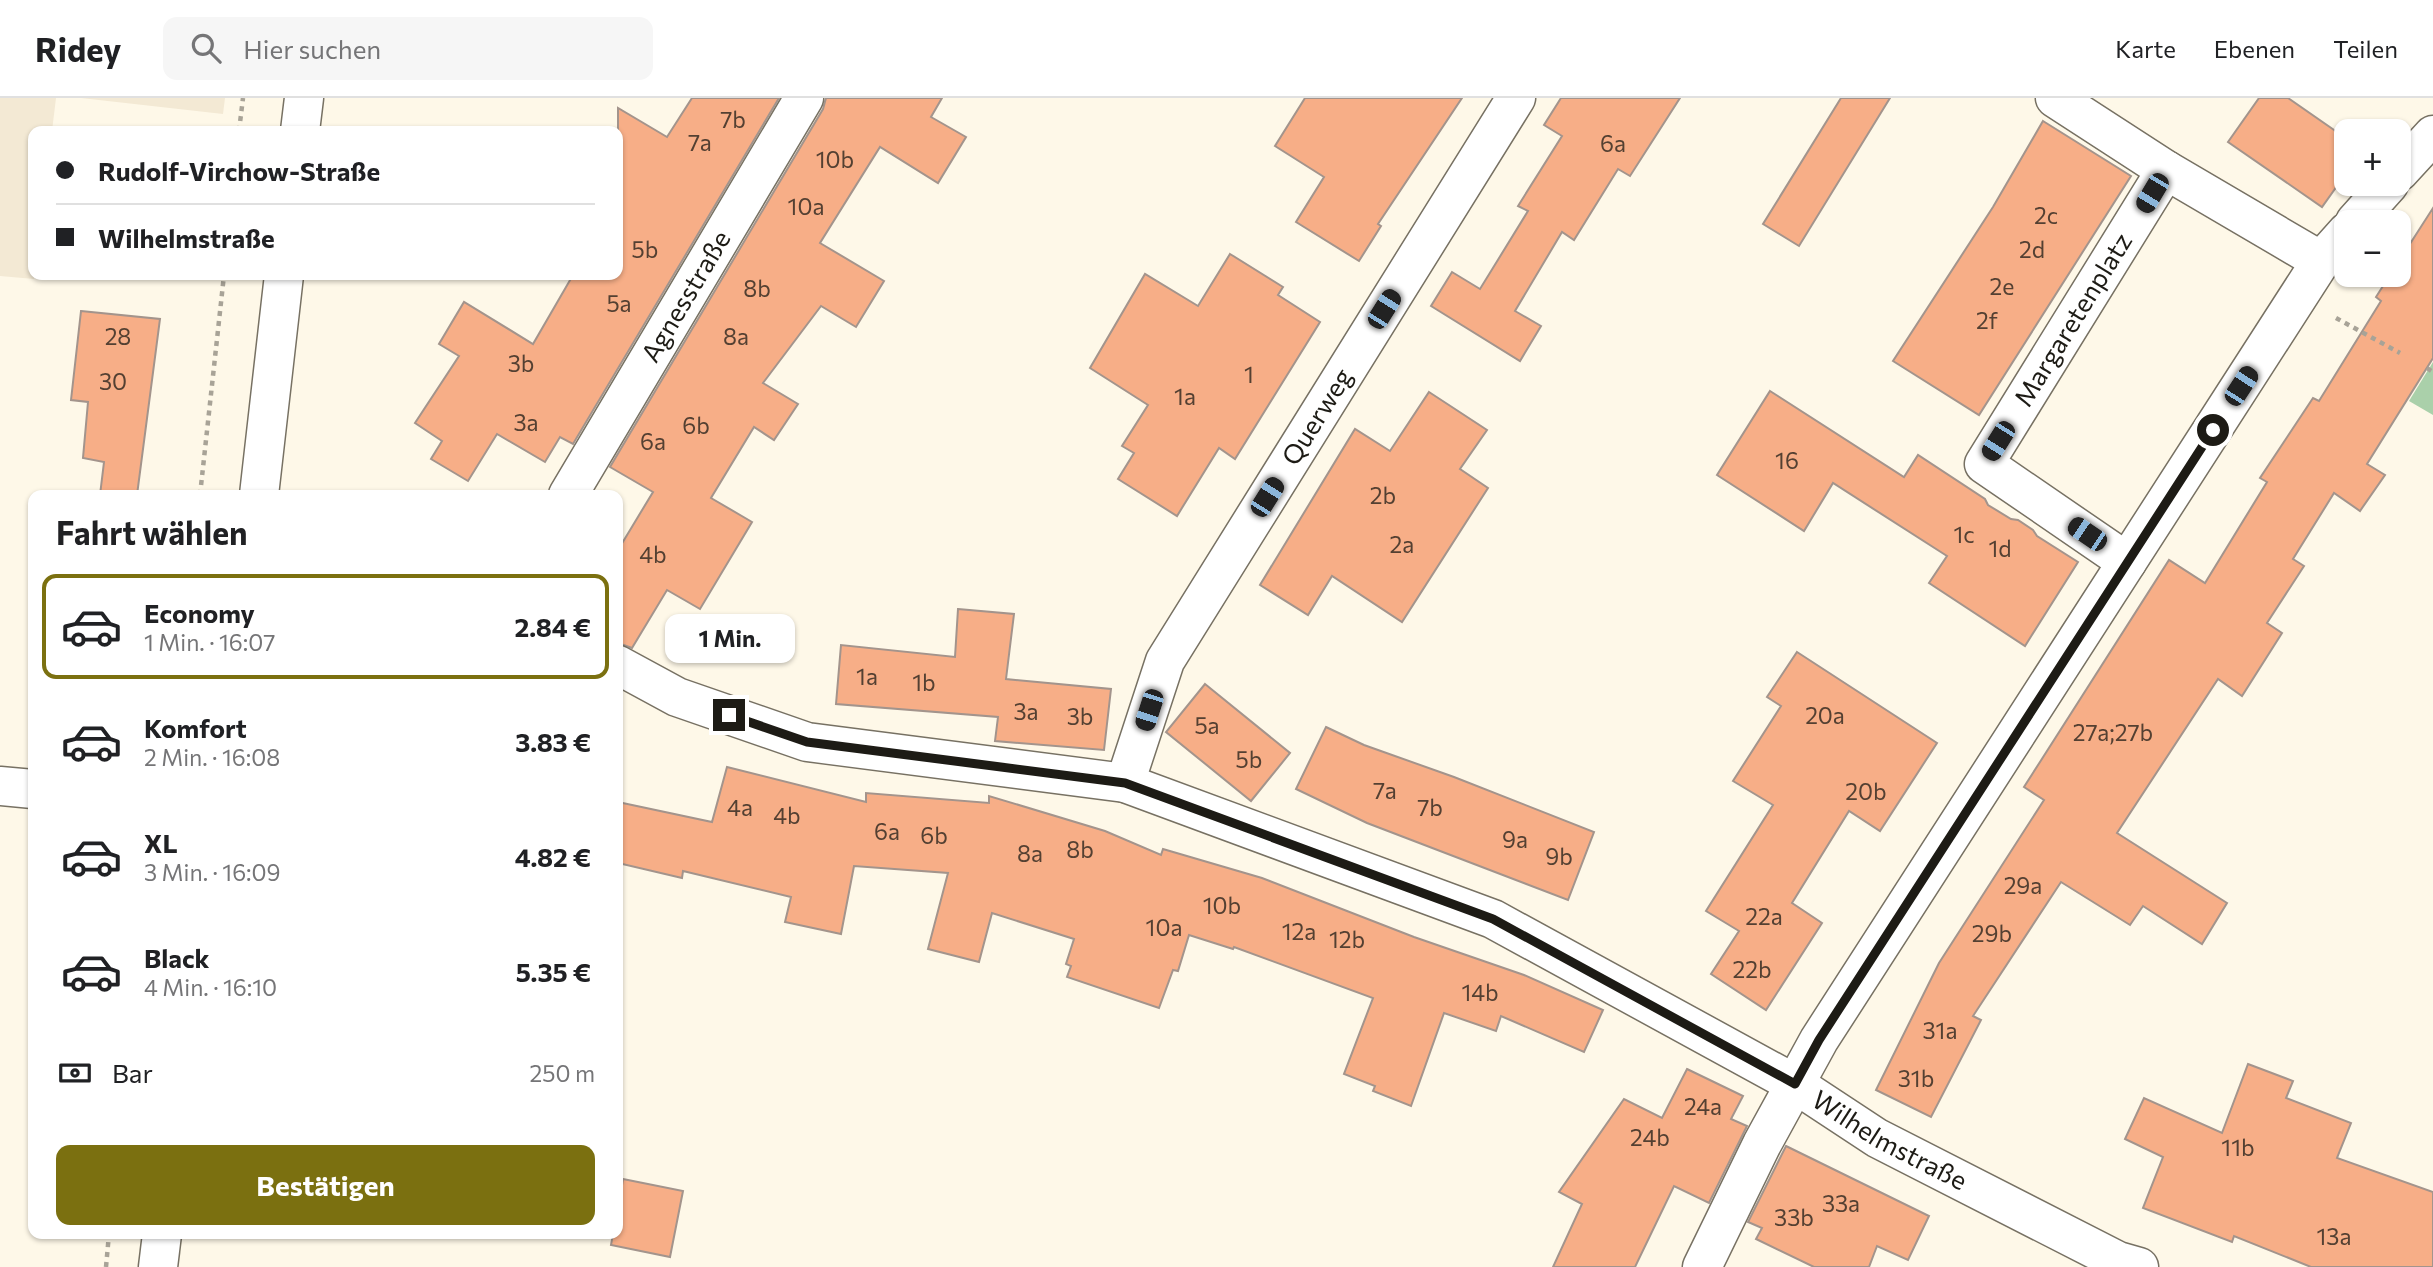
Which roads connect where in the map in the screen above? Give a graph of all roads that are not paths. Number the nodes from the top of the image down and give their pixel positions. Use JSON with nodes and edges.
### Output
{"nodes":[{"id":1,"x":304,"y":98,"type":"edge"},
{"id":2,"x":804,"y":98,"type":"edge"},
{"id":3,"x":1516,"y":98,"type":"edge"},
{"id":4,"x":2055,"y":98,"type":"edge"},
{"id":5,"x":301,"y":126,"type":"edge"},
{"id":6,"x":2433,"y":135,"type":"edge"},
{"id":7,"x":2411,"y":160,"type":"edge"},
{"id":8,"x":2166,"y":170,"type":"junction"},
{"id":9,"x":2378,"y":196,"type":"edge"},
{"id":10,"x":2366,"y":210,"type":"edge"},
{"id":11,"x":2334,"y":246,"type":"edge"},
{"id":12,"x":2321,"y":261,"type":"junction"},
{"id":13,"x":283,"y":280,"type":"edge"},
{"id":14,"x":259,"y":490,"type":"edge"},
{"id":15,"x":571,"y":490,"type":"edge"},
{"id":16,"x":2127,"y":562,"type":"junction"},
{"id":17,"x":623,"y":668,"type":"edge"},
{"id":18,"x":1125,"y":783,"type":"junction"},
{"id":19,"x":0,"y":786,"type":"edge"},
{"id":20,"x":28,"y":789,"type":"edge"},
{"id":21,"x":1795,"y":1084,"type":"junction"},
{"id":22,"x":161,"y":1239,"type":"edge"},
{"id":23,"x":158,"y":1267,"type":"edge"},
{"id":24,"x":1702,"y":1267,"type":"edge"},
{"id":25,"x":2139,"y":1267,"type":"edge"}],
"edges":[{"from":1,"to":5,"type":"street"},
{"from":2,"to":15,"type":"street","name":"Agnesstraße"},
{"from":3,"to":18,"type":"street","name":"Querweg"},
{"from":4,"to":8,"type":"street"},
{"from":6,"to":7,"type":"street"},
{"from":8,"to":12,"type":"street"},
{"from":8,"to":16,"type":"street","name":"Margaretenplatz"},
{"from":9,"to":10,"type":"street"},
{"from":11,"to":12,"type":"street"},
{"from":12,"to":16,"type":"street"},
{"from":13,"to":14,"type":"street"},
{"from":16,"to":21,"type":"street"},
{"from":17,"to":18,"type":"street","name":"Wilhelmstraße"},
{"from":18,"to":21,"type":"street","name":"Wilhelmstraße"},
{"from":19,"to":20,"type":"street"},
{"from":21,"to":24,"type":"street"},
{"from":21,"to":25,"type":"street","name":"Wilhelmstraße"},
{"from":22,"to":23,"type":"street"}]}
